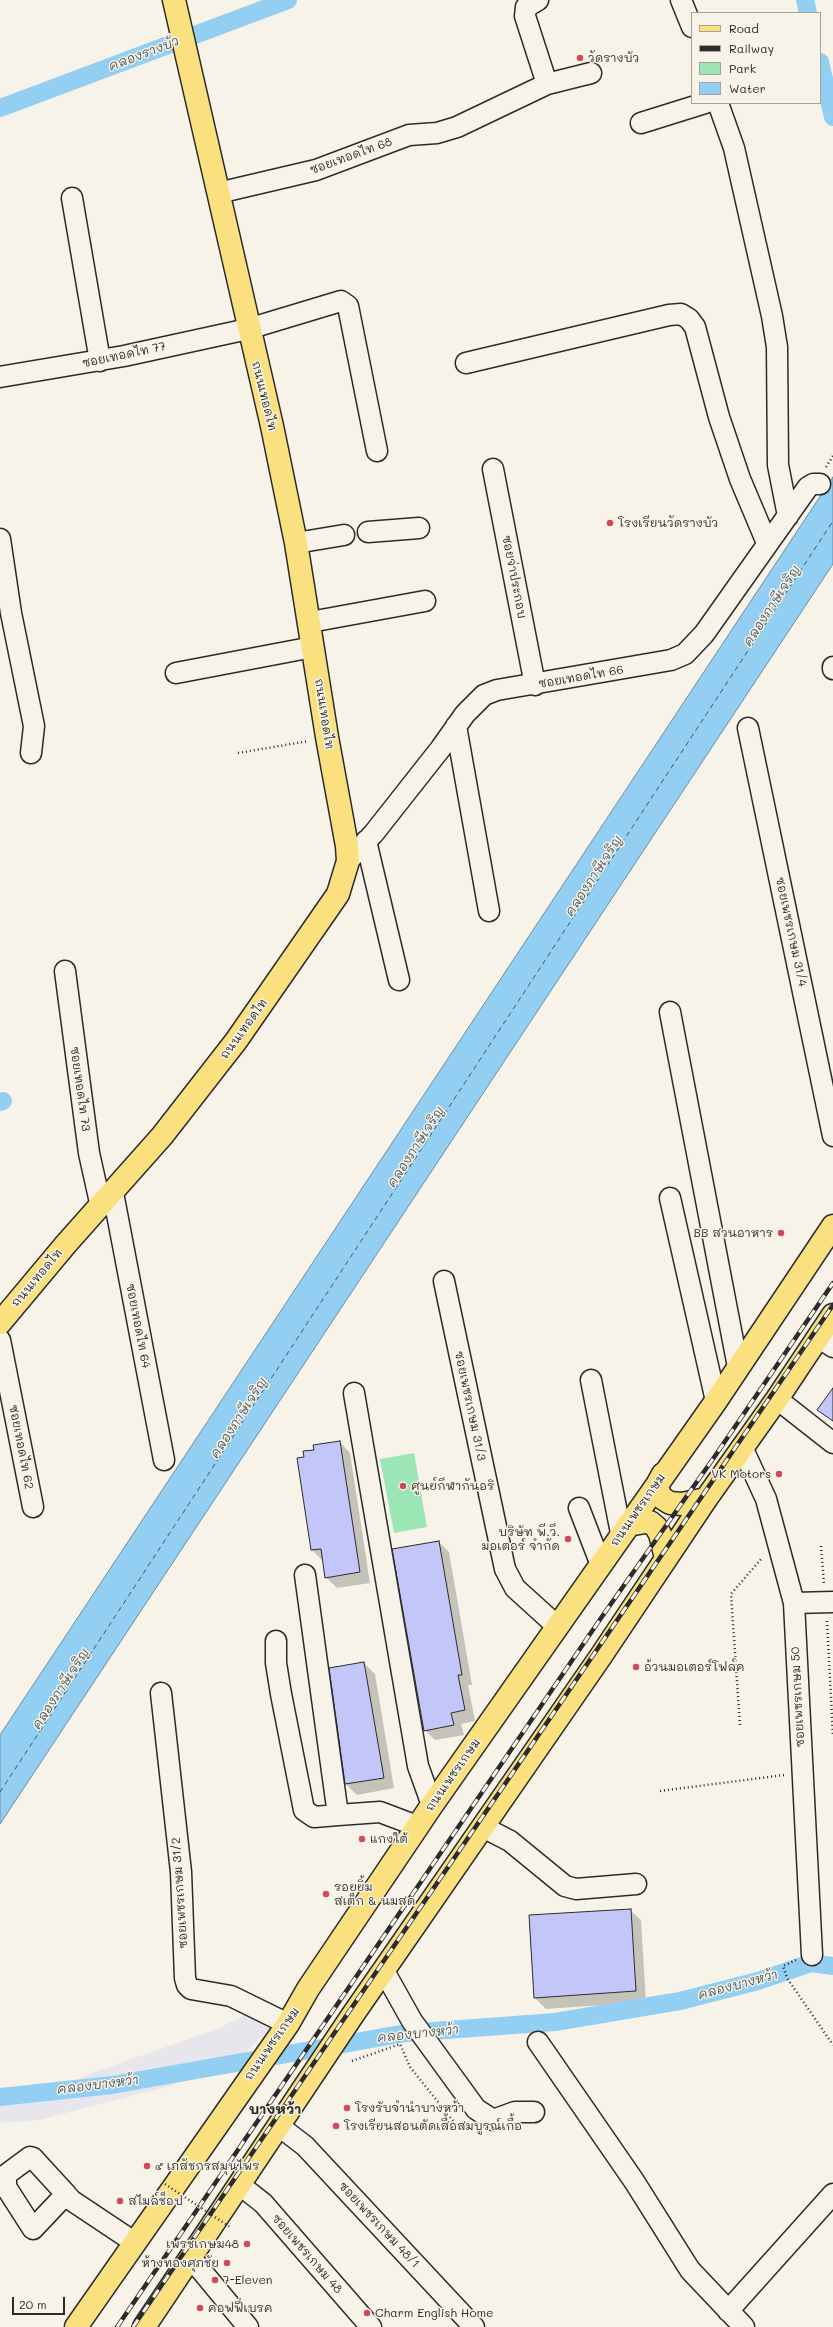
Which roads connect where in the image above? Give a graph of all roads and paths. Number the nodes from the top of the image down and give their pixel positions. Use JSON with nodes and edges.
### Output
{"nodes":[{"id":1,"x":174,"y":0,"type":"edge"},
{"id":2,"x":538,"y":0,"type":"edge"},
{"id":3,"x":681,"y":0,"type":"edge"},
{"id":4,"x":691,"y":25,"type":"edge"},
{"id":5,"x":591,"y":73,"type":"dead end"},
{"id":6,"x":547,"y":84,"type":"junction"},
{"id":7,"x":702,"y":104,"type":"edge"},
{"id":8,"x":718,"y":104,"type":"edge"},
{"id":9,"x":641,"y":123,"type":"dead end"},
{"id":10,"x":218,"y":193,"type":"junction"},
{"id":11,"x":72,"y":198,"type":"dead end"},
{"id":12,"x":248,"y":329,"type":"junction"},
{"id":13,"x":100,"y":361,"type":"junction"},
{"id":14,"x":466,"y":363,"type":"dead end"},
{"id":15,"x":0,"y":377,"type":"edge"},
{"id":16,"x":377,"y":451,"type":"dead end"},
{"id":17,"x":493,"y":469,"type":"dead end"},
{"id":18,"x":814,"y":486,"type":"dead end"},
{"id":19,"x":788,"y":516,"type":"junction"},
{"id":20,"x":419,"y":528,"type":"dead end"},
{"id":21,"x":368,"y":532,"type":"dead end"},
{"id":22,"x":344,"y":535,"type":"dead end"},
{"id":23,"x":0,"y":539,"type":"edge"},
{"id":24,"x":296,"y":543,"type":"junction"},
{"id":25,"x":767,"y":543,"type":"junction"},
{"id":26,"x":424,"y":601,"type":"dead end"},
{"id":27,"x":310,"y":622,"type":"junction"},
{"id":28,"x":313,"y":647,"type":"junction"},
{"id":29,"x":176,"y":673,"type":"dead end"},
{"id":30,"x":535,"y":685,"type":"junction"},
{"id":31,"x":456,"y":726,"type":"junction"},
{"id":32,"x":748,"y":728,"type":"dead end"},
{"id":33,"x":327,"y":737,"type":"junction"},
{"id":34,"x":31,"y":753,"type":"dead end"},
{"id":35,"x":238,"y":753,"type":"dead end"},
{"id":36,"x":366,"y":841,"type":"junction"},
{"id":37,"x":348,"y":861,"type":"junction"},
{"id":38,"x":489,"y":911,"type":"dead end"},
{"id":39,"x":65,"y":971,"type":"dead end"},
{"id":40,"x":399,"y":980,"type":"dead end"},
{"id":41,"x":670,"y":1012,"type":"dead end"},
{"id":42,"x":833,"y":1136,"type":"edge"},
{"id":43,"x":670,"y":1198,"type":"dead end"},
{"id":44,"x":107,"y":1200,"type":"junction"},
{"id":45,"x":833,"y":1226,"type":"edge"},
{"id":46,"x":444,"y":1281,"type":"dead end"},
{"id":47,"x":833,"y":1314,"type":"edge"},
{"id":48,"x":0,"y":1323,"type":"edge"},
{"id":49,"x":0,"y":1340,"type":"edge"},
{"id":50,"x":825,"y":1342,"type":"edge"},
{"id":51,"x":738,"y":1368,"type":"junction"},
{"id":52,"x":590,"y":1380,"type":"dead end"},
{"id":53,"x":354,"y":1393,"type":"dead end"},
{"id":54,"x":776,"y":1400,"type":"junction"},
{"id":55,"x":716,"y":1401,"type":"junction"},
{"id":56,"x":833,"y":1443,"type":"edge"},
{"id":57,"x":742,"y":1448,"type":"junction"},
{"id":58,"x":164,"y":1460,"type":"dead end"},
{"id":59,"x":664,"y":1474,"type":"junction"},
{"id":60,"x":706,"y":1499,"type":"junction"},
{"id":61,"x":33,"y":1507,"type":"dead end"},
{"id":62,"x":579,"y":1508,"type":"dead end"},
{"id":63,"x":625,"y":1529,"type":"junction"},
{"id":64,"x":778,"y":1540,"type":"junction"},
{"id":65,"x":821,"y":1546,"type":"dead end"},
{"id":66,"x":666,"y":1558,"type":"junction"},
{"id":67,"x":600,"y":1565,"type":"junction"},
{"id":68,"x":305,"y":1575,"type":"dead end"},
{"id":69,"x":829,"y":1602,"type":"edge"},
{"id":70,"x":794,"y":1603,"type":"junction"},
{"id":71,"x":558,"y":1627,"type":"junction"},
{"id":72,"x":276,"y":1641,"type":"dead end"},
{"id":73,"x":161,"y":1693,"type":"dead end"},
{"id":74,"x":740,"y":1725,"type":"dead end"},
{"id":75,"x":833,"y":1736,"type":"edge"},
{"id":76,"x":802,"y":1773,"type":"junction"},
{"id":77,"x":660,"y":1791,"type":"dead end"},
{"id":78,"x":432,"y":1805,"type":"junction"},
{"id":79,"x":338,"y":1815,"type":"junction"},
{"id":80,"x":417,"y":1826,"type":"junction"},
{"id":81,"x":483,"y":1827,"type":"junction"},
{"id":82,"x":636,"y":1884,"type":"dead end"},
{"id":83,"x":812,"y":1955,"type":"dead end"},
{"id":84,"x":783,"y":1966,"type":"dead end"},
{"id":85,"x":384,"y":1971,"type":"junction"},
{"id":86,"x":288,"y":2024,"type":"junction"},
{"id":87,"x":404,"y":2025,"type":"junction"},
{"id":88,"x":538,"y":2042,"type":"dead end"},
{"id":89,"x":400,"y":2044,"type":"junction"},
{"id":90,"x":833,"y":2045,"type":"edge"},
{"id":91,"x":352,"y":2061,"type":"dead end"},
{"id":92,"x":534,"y":2112,"type":"dead end"},
{"id":93,"x":279,"y":2126,"type":"junction"},
{"id":94,"x":458,"y":2127,"type":"dead end"},
{"id":95,"x":165,"y":2184,"type":"dead end"},
{"id":96,"x":240,"y":2185,"type":"junction"},
{"id":97,"x":66,"y":2194,"type":"dead end"},
{"id":98,"x":833,"y":2194,"type":"edge"},
{"id":99,"x":230,"y":2227,"type":"dead end"},
{"id":100,"x":134,"y":2242,"type":"junction"},
{"id":101,"x":191,"y":2258,"type":"junction"},
{"id":102,"x":728,"y":2311,"type":"junction"},
{"id":103,"x":76,"y":2327,"type":"edge"},
{"id":104,"x":144,"y":2327,"type":"edge"},
{"id":105,"x":248,"y":2327,"type":"edge"},
{"id":106,"x":371,"y":2327,"type":"edge"},
{"id":107,"x":474,"y":2327,"type":"edge"},
{"id":108,"x":744,"y":2327,"type":"edge"}],
"edges":[{"from":1,"to":10,"type":"main road","name":"ถนนเทอดไท"},
{"from":2,"to":6,"type":"street"},
{"from":3,"to":4,"type":"street"},
{"from":5,"to":6,"type":"street","name":"ซอยเทอดไท 68"},
{"from":6,"to":10,"type":"street","name":"ซอยเทอดไท 68"},
{"from":7,"to":9,"type":"street"},
{"from":8,"to":19,"type":"street"},
{"from":10,"to":12,"type":"main road","name":"ถนนเทอดไท"},
{"from":11,"to":13,"type":"street"},
{"from":12,"to":13,"type":"street","name":"ซอยเทอดไท 77"},
{"from":12,"to":16,"type":"street","name":"ซอยเทอดไท 77"},
{"from":12,"to":24,"type":"main road","name":"ถนนเทอดไท"},
{"from":13,"to":15,"type":"street","name":"ซอยเทอดไท 77"},
{"from":14,"to":25,"type":"street"},
{"from":17,"to":30,"type":"street","name":"ซอยจ่าประกอบ"},
{"from":18,"to":19,"type":"street","name":"ซอยเทอดไท 66"},
{"from":19,"to":25,"type":"street","name":"ซอยเทอดไท 66"},
{"from":20,"to":21,"type":"street"},
{"from":22,"to":24,"type":"street"},
{"from":23,"to":34,"type":"street"},
{"from":24,"to":27,"type":"main road","name":"ถนนเทอดไท"},
{"from":25,"to":30,"type":"street","name":"ซอยเทอดไท 66"},
{"from":26,"to":27,"type":"street"},
{"from":27,"to":28,"type":"main road","name":"ถนนเทอดไท"},
{"from":28,"to":29,"type":"street"},
{"from":28,"to":33,"type":"main road","name":"ถนนเทอดไท"},
{"from":30,"to":31,"type":"street","name":"ซอยเทอดไท 66"},
{"from":31,"to":36,"type":"street","name":"ซอยเทอดไท 66"},
{"from":31,"to":38,"type":"street"},
{"from":32,"to":42,"type":"street","name":"ซอยเพชรเกษม 31/4"},
{"from":33,"to":35,"type":"path"},
{"from":33,"to":37,"type":"main road","name":"ถนนเทอดไท"},
{"from":36,"to":37,"type":"street","name":"ซอยเทอดไท 66"},
{"from":36,"to":40,"type":"street"},
{"from":37,"to":44,"type":"main road","name":"ถนนเทอดไท"},
{"from":39,"to":44,"type":"street","name":"ซอยเทอดไท 73"},
{"from":41,"to":51,"type":"street"},
{"from":43,"to":55,"type":"street"},
{"from":44,"to":48,"type":"main road","name":"ถนนเทอดไท"},
{"from":44,"to":58,"type":"street","name":"ซอยเทอดไท 64"},
{"from":45,"to":51,"type":"main road","name":"ถนนเพชรเกษม"},
{"from":46,"to":71,"type":"street","name":"ซอยเพชรเกษม 31/3"},
{"from":47,"to":50,"type":"main road"},
{"from":49,"to":61,"type":"street","name":"ซอยเทอดไท 62"},
{"from":50,"to":54,"type":"main road"},
{"from":51,"to":55,"type":"main road","name":"ถนนเพชรเกษม"},
{"from":52,"to":63,"type":"street"},
{"from":53,"to":78,"type":"street"},
{"from":54,"to":56,"type":"street"},
{"from":54,"to":57,"type":"main road"},
{"from":55,"to":59,"type":"main road","name":"ถนนเพชรเกษม"},
{"from":57,"to":60,"type":"main road"},
{"from":57,"to":64,"type":"street","name":"ซอยเพชรเกษม 50"},
{"from":59,"to":60,"type":"main road"},
{"from":59,"to":63,"type":"main road","name":"ถนนเพชรเกษม"},
{"from":60,"to":66,"type":"main road"},
{"from":62,"to":67,"type":"street"},
{"from":63,"to":66,"type":"main road"},
{"from":63,"to":67,"type":"main road","name":"ถนนเพชรเกษม"},
{"from":64,"to":70,"type":"street","name":"ซอยเพชรเกษม 50"},
{"from":64,"to":74,"type":"path"},
{"from":65,"to":69,"type":"path"},
{"from":66,"to":81,"type":"main road"},
{"from":67,"to":71,"type":"main road","name":"ถนนเพชรเกษม"},
{"from":68,"to":79,"type":"street"},
{"from":69,"to":70,"type":"street"},
{"from":69,"to":75,"type":"path"},
{"from":70,"to":76,"type":"street","name":"ซอยเพชรเกษม 50"},
{"from":71,"to":78,"type":"main road","name":"ถนนเพชรเกษม"},
{"from":72,"to":79,"type":"street"},
{"from":73,"to":86,"type":"street","name":"ซอยเพชรเกษม 31/2"},
{"from":76,"to":77,"type":"path"},
{"from":76,"to":83,"type":"street","name":"ซอยเพชรเกษม 50"},
{"from":78,"to":80,"type":"main road","name":"ถนนเพชรเกษม"},
{"from":79,"to":80,"type":"street"},
{"from":80,"to":86,"type":"main road","name":"ถนนเพชรเกษม"},
{"from":81,"to":82,"type":"street"},
{"from":81,"to":85,"type":"main road"},
{"from":84,"to":90,"type":"path"},
{"from":85,"to":87,"type":"street"},
{"from":85,"to":93,"type":"main road"},
{"from":86,"to":100,"type":"main road","name":"ถนนเพชรเกษม"},
{"from":87,"to":89,"type":"path"},
{"from":87,"to":92,"type":"street"},
{"from":88,"to":102,"type":"street"},
{"from":89,"to":91,"type":"path"},
{"from":89,"to":94,"type":"path"},
{"from":93,"to":96,"type":"main road"},
{"from":93,"to":107,"type":"street","name":"ซอยเพชรเกษม 48/1"},
{"from":95,"to":99,"type":"path","bridge":true},
{"from":96,"to":101,"type":"main road"},
{"from":96,"to":106,"type":"street","name":"ซอยเพชรเกษม 48"},
{"from":97,"to":100,"type":"street"},
{"from":98,"to":102,"type":"street"},
{"from":100,"to":103,"type":"main road","name":"ถนนเพชรเกษม"},
{"from":101,"to":104,"type":"main road"},
{"from":101,"to":105,"type":"street"},
{"from":102,"to":108,"type":"street"}]}
